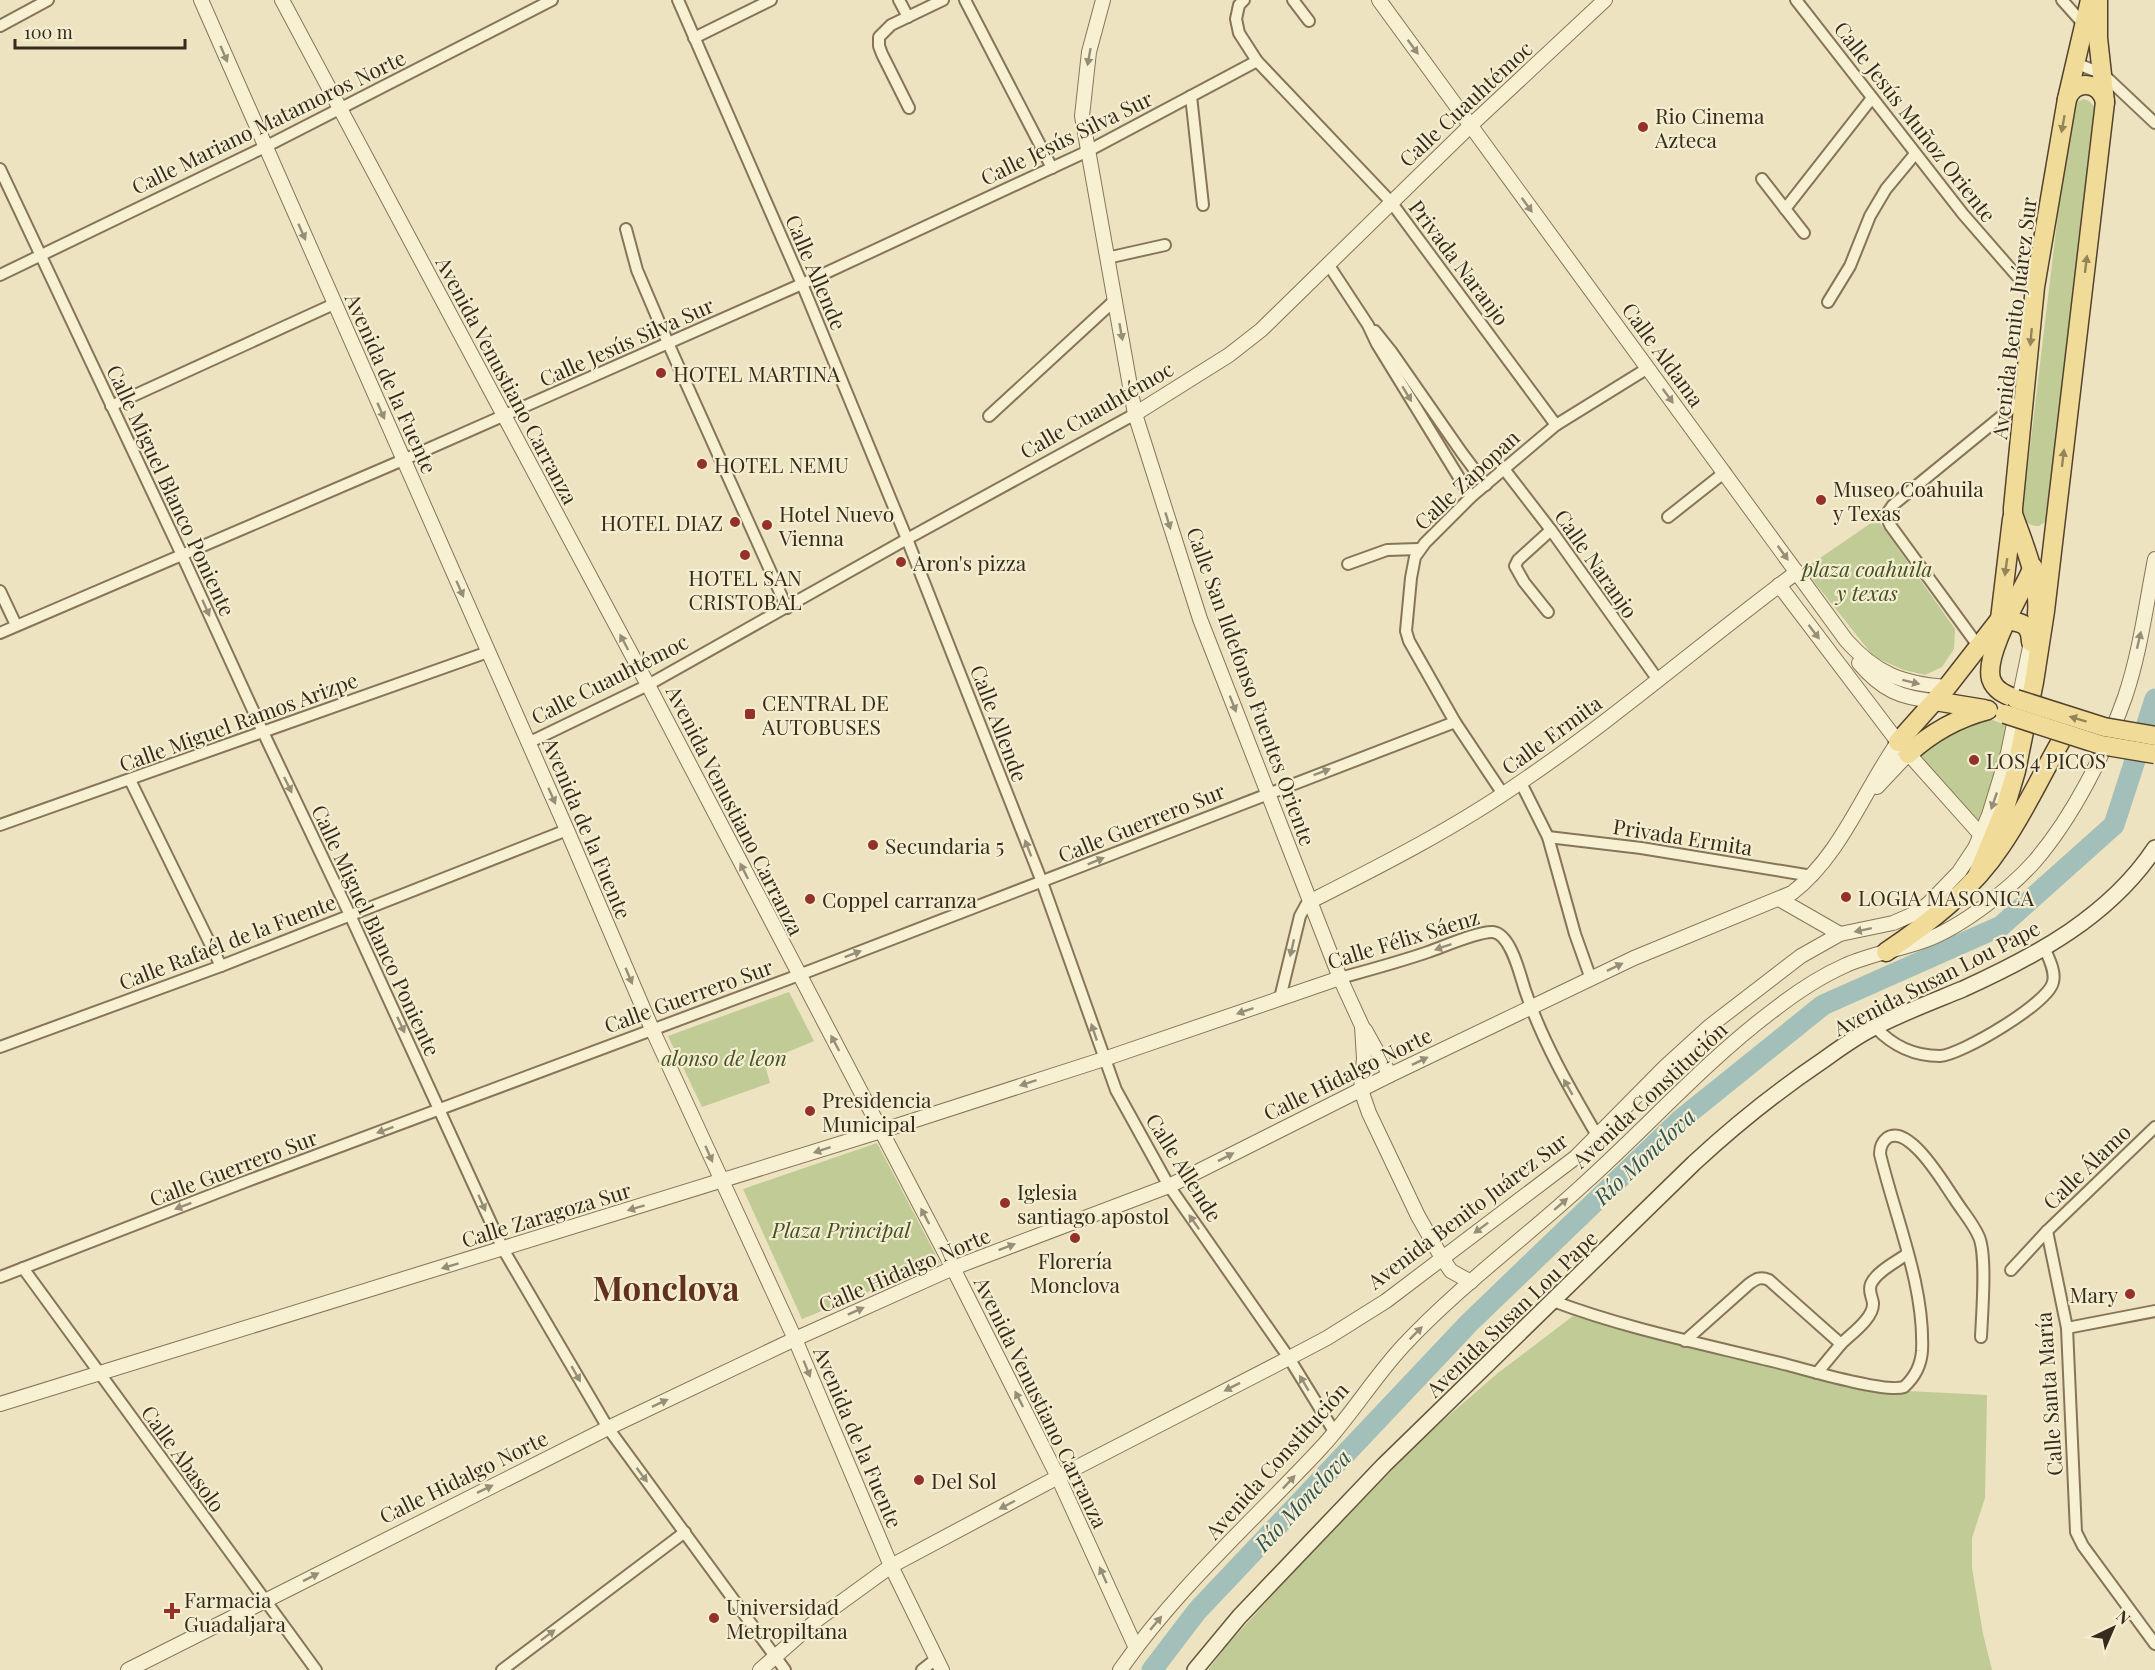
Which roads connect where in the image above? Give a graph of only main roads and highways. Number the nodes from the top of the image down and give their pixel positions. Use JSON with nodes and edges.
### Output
{"nodes":[{"id":1,"x":2090,"y":0,"type":"edge"},
{"id":2,"x":2098,"y":0,"type":"edge"},
{"id":3,"x":2067,"y":99,"type":"junction"},
{"id":4,"x":2105,"y":102,"type":"junction"},
{"id":5,"x":2015,"y":520,"type":"junction"},
{"id":6,"x":2054,"y":521,"type":"junction"},
{"id":7,"x":2031,"y":570,"type":"junction"},
{"id":8,"x":2003,"y":620,"type":"junction"},
{"id":9,"x":1941,"y":694,"type":"junction"},
{"id":10,"x":2003,"y":708,"type":"junction"},
{"id":11,"x":2065,"y":734,"type":"junction"},
{"id":12,"x":2155,"y":736,"type":"edge"},
{"id":13,"x":2155,"y":754,"type":"edge"},
{"id":14,"x":2155,"y":848,"type":"edge"},
{"id":15,"x":1977,"y":876,"type":"junction"},
{"id":16,"x":1886,"y":952,"type":"road end"},
{"id":17,"x":1195,"y":1670,"type":"edge"}],
"edges":[{"from":1,"to":3,"type":"main road","name":"Avenida Benito Juárez Sur"},
{"from":2,"to":4,"type":"main road"},
{"from":3,"to":4,"type":"main road"},
{"from":3,"to":5,"type":"main road","name":"Avenida Benito Juárez Sur","one_way":true},
{"from":6,"to":4,"type":"main road","one_way":true},
{"from":5,"to":6,"type":"main road"},
{"from":5,"to":7,"type":"main road","name":"Avenida Benito Juárez Sur"},
{"from":5,"to":8,"type":"main road","one_way":true},
{"from":6,"to":7,"type":"main road"},
{"from":6,"to":15,"type":"main road"},
{"from":7,"to":8,"type":"main road"},
{"from":7,"to":8,"type":"main road","name":"Avenida Benito Juárez Sur"},
{"from":8,"to":9,"type":"main road"},
{"from":8,"to":10,"type":"main road"},
{"from":9,"to":10,"type":"main road"},
{"from":9,"to":10,"type":"main road"},
{"from":10,"to":11,"type":"main road","bridge":true},
{"from":12,"to":10,"type":"main road","one_way":true,"bridge":true},
{"from":11,"to":13,"type":"main road","bridge":true},
{"from":11,"to":15,"type":"main road"},
{"from":14,"to":17,"type":"main road","name":"Avenida Susan Lou Pape"},
{"from":15,"to":16,"type":"main road"}]}
